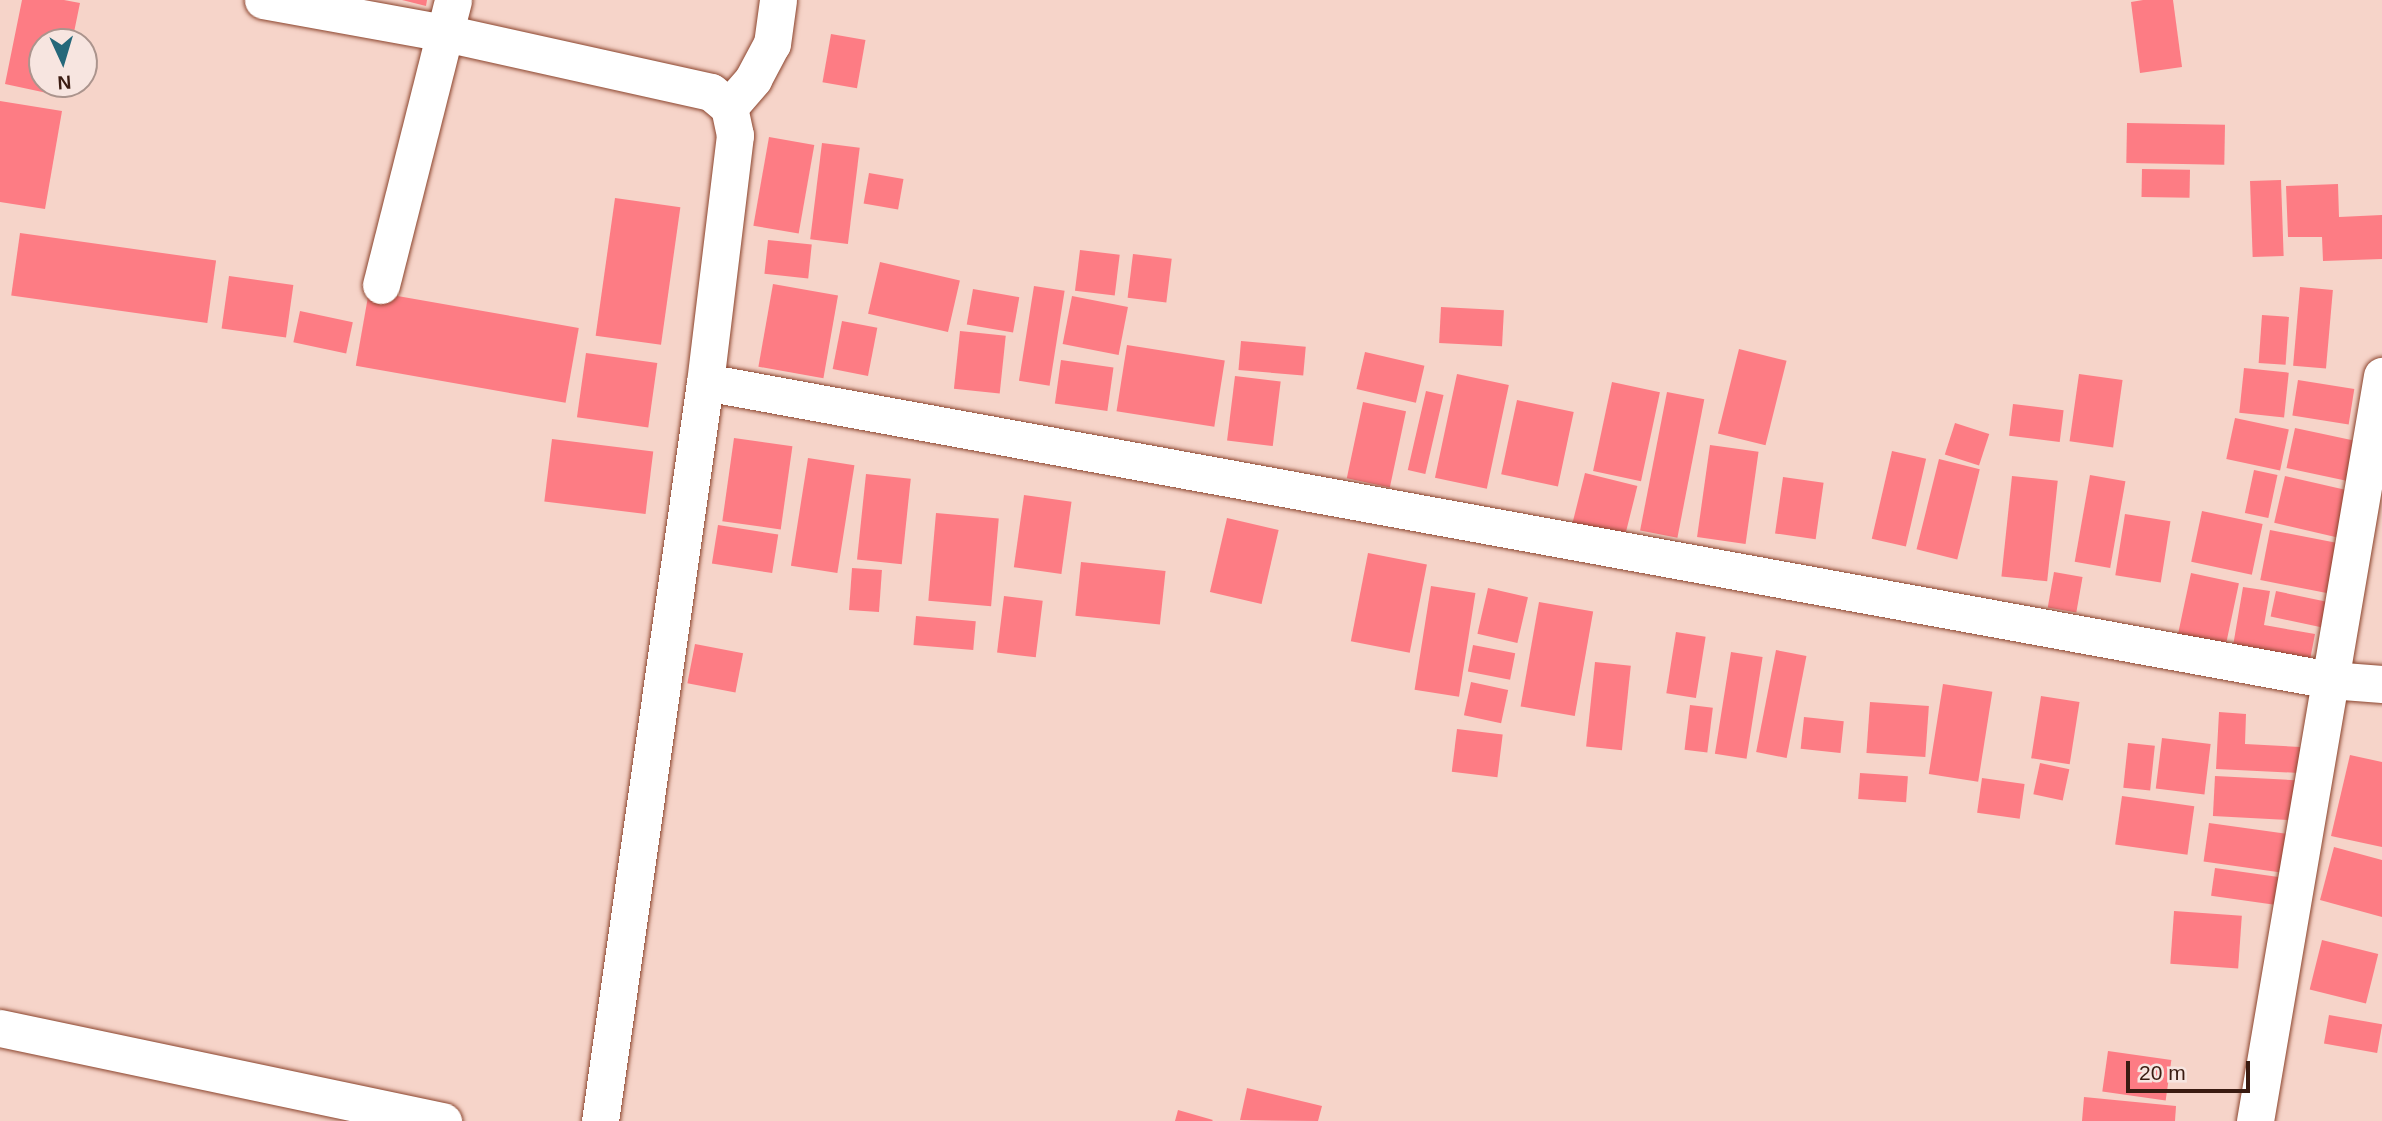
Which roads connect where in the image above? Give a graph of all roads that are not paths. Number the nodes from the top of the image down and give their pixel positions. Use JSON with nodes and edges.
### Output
{"nodes":[{"id":1,"x":263,"y":0,"type":"edge"},
{"id":2,"x":778,"y":0,"type":"edge"},
{"id":3,"x":449,"y":16,"type":"edge"},
{"id":4,"x":729,"y":107,"type":"junction"},
{"id":5,"x":381,"y":285,"type":"dead end"},
{"id":6,"x":2382,"y":376,"type":"edge"},
{"id":7,"x":705,"y":382,"type":"junction"},
{"id":8,"x":2330,"y":680,"type":"junction"},
{"id":9,"x":2382,"y":684,"type":"edge"},
{"id":10,"x":0,"y":1028,"type":"edge"},
{"id":11,"x":443,"y":1121,"type":"edge"},
{"id":12,"x":600,"y":1121,"type":"edge"},
{"id":13,"x":2255,"y":1121,"type":"edge"}],
"edges":[{"from":1,"to":3,"type":"street"},
{"from":2,"to":4,"type":"street"},
{"from":3,"to":4,"type":"street"},
{"from":3,"to":5,"type":"street"},
{"from":4,"to":7,"type":"street"},
{"from":6,"to":8,"type":"street"},
{"from":7,"to":8,"type":"street"},
{"from":7,"to":12,"type":"street"},
{"from":8,"to":9,"type":"street"},
{"from":8,"to":13,"type":"street"},
{"from":10,"to":11,"type":"street"}]}
